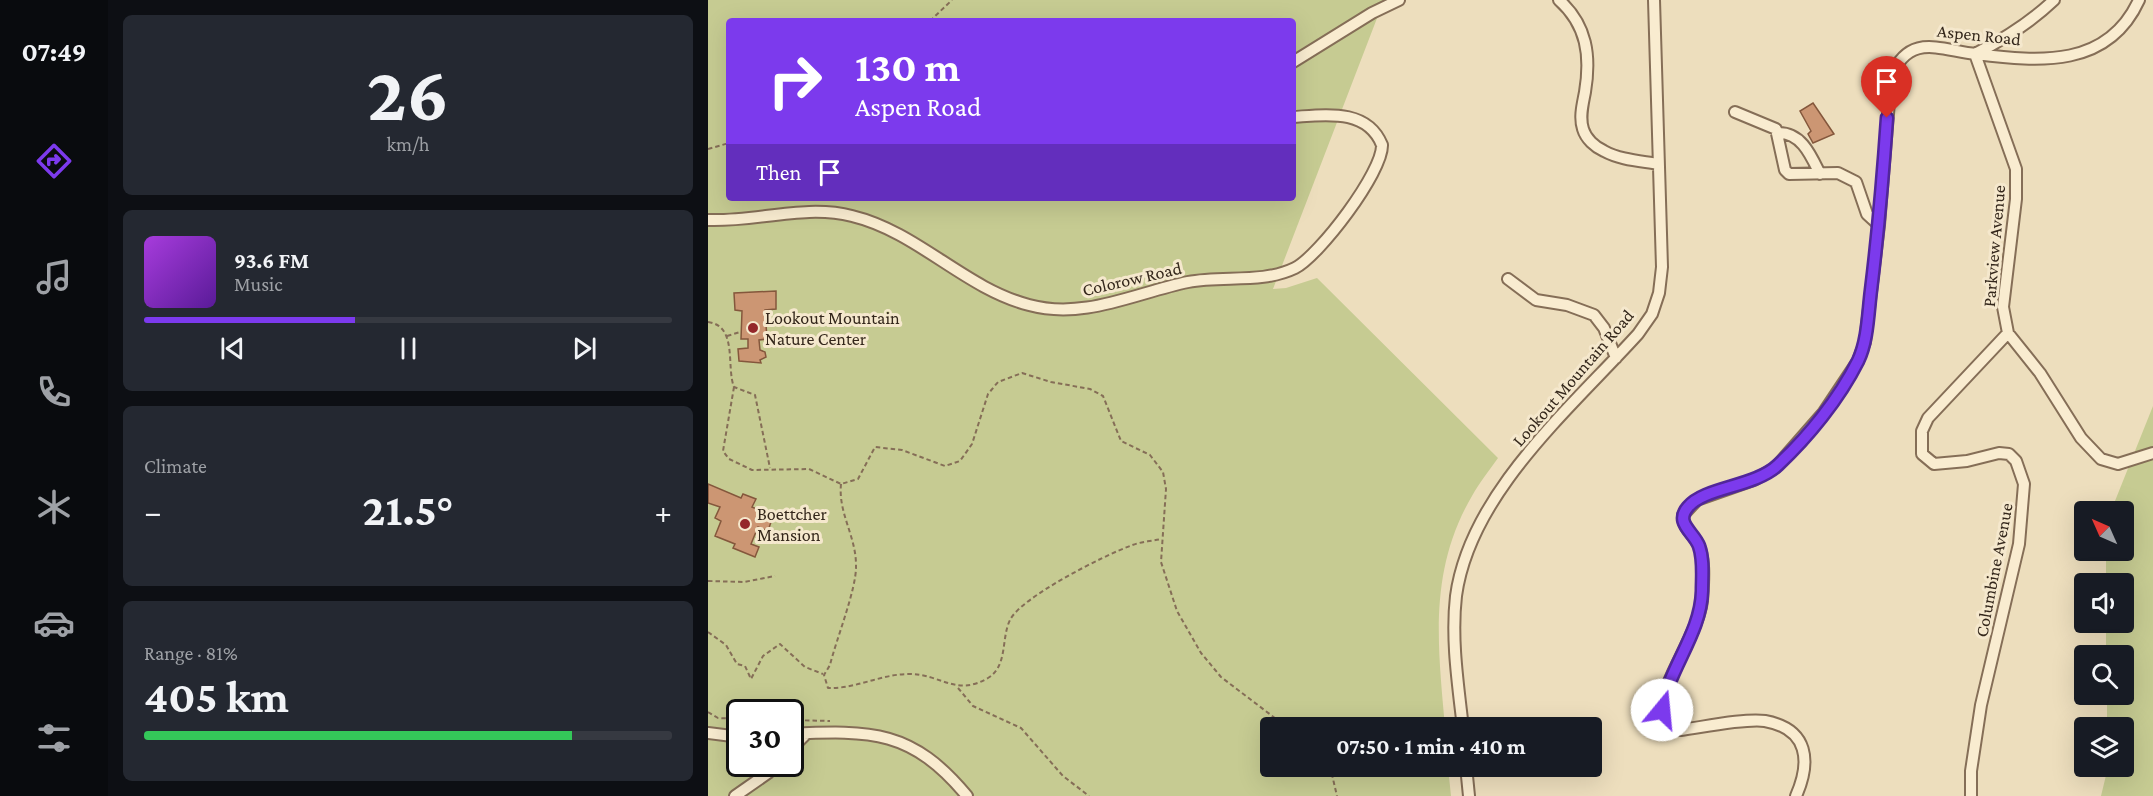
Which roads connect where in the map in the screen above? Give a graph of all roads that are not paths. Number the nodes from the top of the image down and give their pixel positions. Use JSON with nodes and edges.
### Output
{"nodes":[{"id":1,"x":1399,"y":0,"type":"edge"},
{"id":2,"x":1559,"y":0,"type":"edge"},
{"id":3,"x":1654,"y":0,"type":"edge"},
{"id":4,"x":2054,"y":0,"type":"edge"},
{"id":5,"x":2139,"y":0,"type":"edge"},
{"id":6,"x":1975,"y":54,"type":"junction"},
{"id":7,"x":1296,"y":60,"type":"edge"},
{"id":8,"x":1736,"y":112,"type":"dead end"},
{"id":9,"x":1296,"y":117,"type":"edge"},
{"id":10,"x":1779,"y":133,"type":"junction"},
{"id":11,"x":1658,"y":164,"type":"junction"},
{"id":12,"x":1820,"y":174,"type":"junction"},
{"id":13,"x":708,"y":220,"type":"edge"},
{"id":14,"x":1879,"y":225,"type":"junction"},
{"id":15,"x":1508,"y":279,"type":"dead end"},
{"id":16,"x":2008,"y":333,"type":"junction"},
{"id":17,"x":1616,"y":358,"type":"junction"},
{"id":18,"x":2153,"y":453,"type":"edge"},
{"id":19,"x":1462,"y":717,"type":"edge"},
{"id":20,"x":708,"y":733,"type":"edge"},
{"id":21,"x":806,"y":734,"type":"edge"},
{"id":22,"x":726,"y":735,"type":"edge"},
{"id":23,"x":762,"y":777,"type":"edge"},
{"id":24,"x":1467,"y":777,"type":"edge"},
{"id":25,"x":735,"y":796,"type":"edge"},
{"id":26,"x":966,"y":796,"type":"edge"},
{"id":27,"x":1469,"y":796,"type":"edge"},
{"id":28,"x":1796,"y":796,"type":"edge"},
{"id":29,"x":1971,"y":796,"type":"edge"}],
"edges":[{"from":1,"to":7,"type":"street"},
{"from":2,"to":11,"type":"street"},
{"from":3,"to":11,"type":"street","name":"Lookout Mountain Road"},
{"from":4,"to":6,"type":"street"},
{"from":5,"to":6,"type":"street","name":"Aspen Road"},
{"from":6,"to":14,"type":"street","name":"Aspen Road"},
{"from":6,"to":16,"type":"street","name":"Parkview Avenue"},
{"from":8,"to":10,"type":"street"},
{"from":9,"to":13,"type":"street","name":"Colorow Road"},
{"from":10,"to":12,"type":"street"},
{"from":10,"to":12,"type":"street"},
{"from":11,"to":17,"type":"street","name":"Lookout Mountain Road"},
{"from":12,"to":14,"type":"street"},
{"from":14,"to":28,"type":"street","name":"Aspen Road"},
{"from":15,"to":17,"type":"street"},
{"from":16,"to":18,"type":"street","name":"Parkview Avenue"},
{"from":16,"to":29,"type":"street","name":"Columbine Avenue"},
{"from":17,"to":19,"type":"street","name":"Lookout Mountain Road"},
{"from":20,"to":22,"type":"street"},
{"from":21,"to":26,"type":"street"},
{"from":23,"to":25,"type":"street"},
{"from":24,"to":27,"type":"street"}]}
